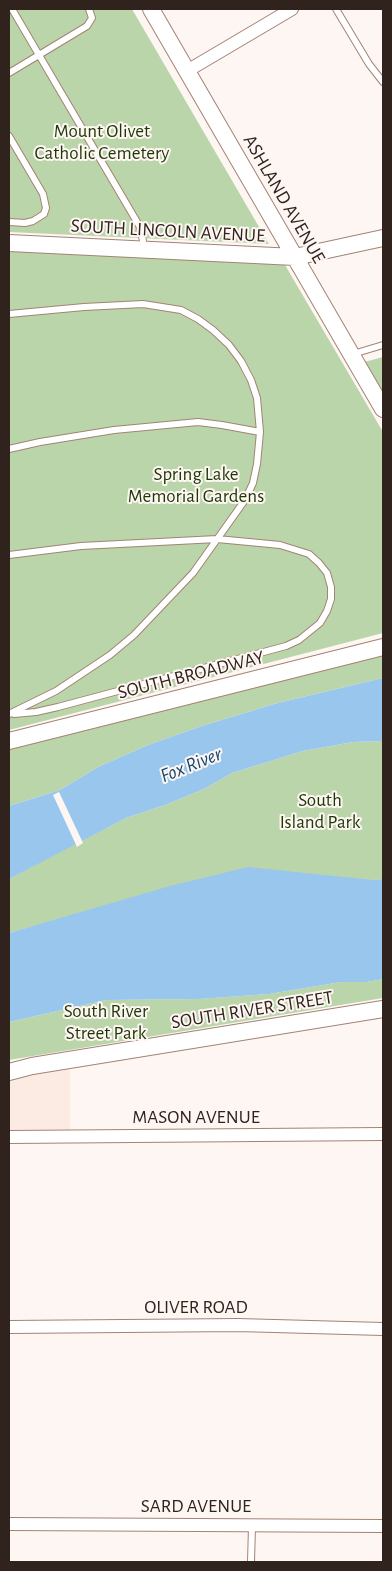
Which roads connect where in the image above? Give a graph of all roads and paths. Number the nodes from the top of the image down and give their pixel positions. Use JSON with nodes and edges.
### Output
{"nodes":[{"id":1,"x":12,"y":9,"type":"edge"},
{"id":2,"x":89,"y":9,"type":"edge"},
{"id":3,"x":151,"y":9,"type":"edge"},
{"id":4,"x":292,"y":9,"type":"edge"},
{"id":5,"x":336,"y":9,"type":"edge"},
{"id":6,"x":39,"y":55,"type":"junction"},
{"id":7,"x":187,"y":71,"type":"junction"},
{"id":8,"x":9,"y":73,"type":"edge"},
{"id":9,"x":383,"y":82,"type":"edge"},
{"id":10,"x":9,"y":136,"type":"edge"},
{"id":11,"x":9,"y":222,"type":"edge"},
{"id":12,"x":383,"y":238,"type":"edge"},
{"id":13,"x":9,"y":243,"type":"edge"},
{"id":14,"x":142,"y":250,"type":"junction"},
{"id":15,"x":295,"y":258,"type":"junction"},
{"id":16,"x":9,"y":314,"type":"edge"},
{"id":17,"x":383,"y":345,"type":"edge"},
{"id":18,"x":352,"y":355,"type":"junction"},
{"id":19,"x":383,"y":409,"type":"edge"},
{"id":20,"x":260,"y":432,"type":"junction"},
{"id":21,"x":9,"y":449,"type":"edge"},
{"id":22,"x":217,"y":539,"type":"junction"},
{"id":23,"x":9,"y":555,"type":"edge"},
{"id":24,"x":383,"y":647,"type":"edge"},
{"id":25,"x":9,"y":714,"type":"edge"},
{"id":26,"x":9,"y":741,"type":"edge"},
{"id":27,"x":383,"y":1009,"type":"edge"},
{"id":28,"x":9,"y":1072,"type":"edge"},
{"id":29,"x":383,"y":1134,"type":"edge"},
{"id":30,"x":9,"y":1137,"type":"edge"},
{"id":31,"x":9,"y":1327,"type":"edge"},
{"id":32,"x":383,"y":1329,"type":"edge"},
{"id":33,"x":9,"y":1524,"type":"edge"},
{"id":34,"x":252,"y":1526,"type":"junction"},
{"id":35,"x":383,"y":1526,"type":"edge"},
{"id":36,"x":251,"y":1562,"type":"edge"}],
"edges":[{"from":1,"to":6,"type":"lane"},
{"from":2,"to":6,"type":"lane"},
{"from":3,"to":7,"type":"street","name":"ASHLAND AVENUE"},
{"from":4,"to":7,"type":"street"},
{"from":5,"to":9,"type":"lane"},
{"from":6,"to":8,"type":"lane"},
{"from":6,"to":14,"type":"lane"},
{"from":7,"to":15,"type":"street","name":"ASHLAND AVENUE"},
{"from":10,"to":11,"type":"lane"},
{"from":12,"to":15,"type":"street","name":"SOUTH LINCOLN AVENUE"},
{"from":13,"to":14,"type":"street","name":"SOUTH LINCOLN AVENUE"},
{"from":14,"to":15,"type":"street","name":"SOUTH LINCOLN AVENUE"},
{"from":15,"to":18,"type":"street","name":"ASHLAND AVENUE"},
{"from":16,"to":20,"type":"lane"},
{"from":17,"to":18,"type":"lane"},
{"from":18,"to":19,"type":"street","name":"ASHLAND AVENUE"},
{"from":20,"to":21,"type":"lane"},
{"from":20,"to":22,"type":"lane"},
{"from":22,"to":23,"type":"lane"},
{"from":22,"to":25,"type":"lane"},
{"from":22,"to":25,"type":"lane"},
{"from":24,"to":26,"type":"street","name":"SOUTH BROADWAY"},
{"from":27,"to":28,"type":"street","name":"SOUTH RIVER STREET"},
{"from":29,"to":30,"type":"street","name":"MASON AVENUE"},
{"from":31,"to":32,"type":"street","name":"OLIVER ROAD"},
{"from":33,"to":34,"type":"street","name":"SARD AVENUE"},
{"from":34,"to":35,"type":"street","name":"SARD AVENUE"},
{"from":34,"to":36,"type":"lane"}]}
